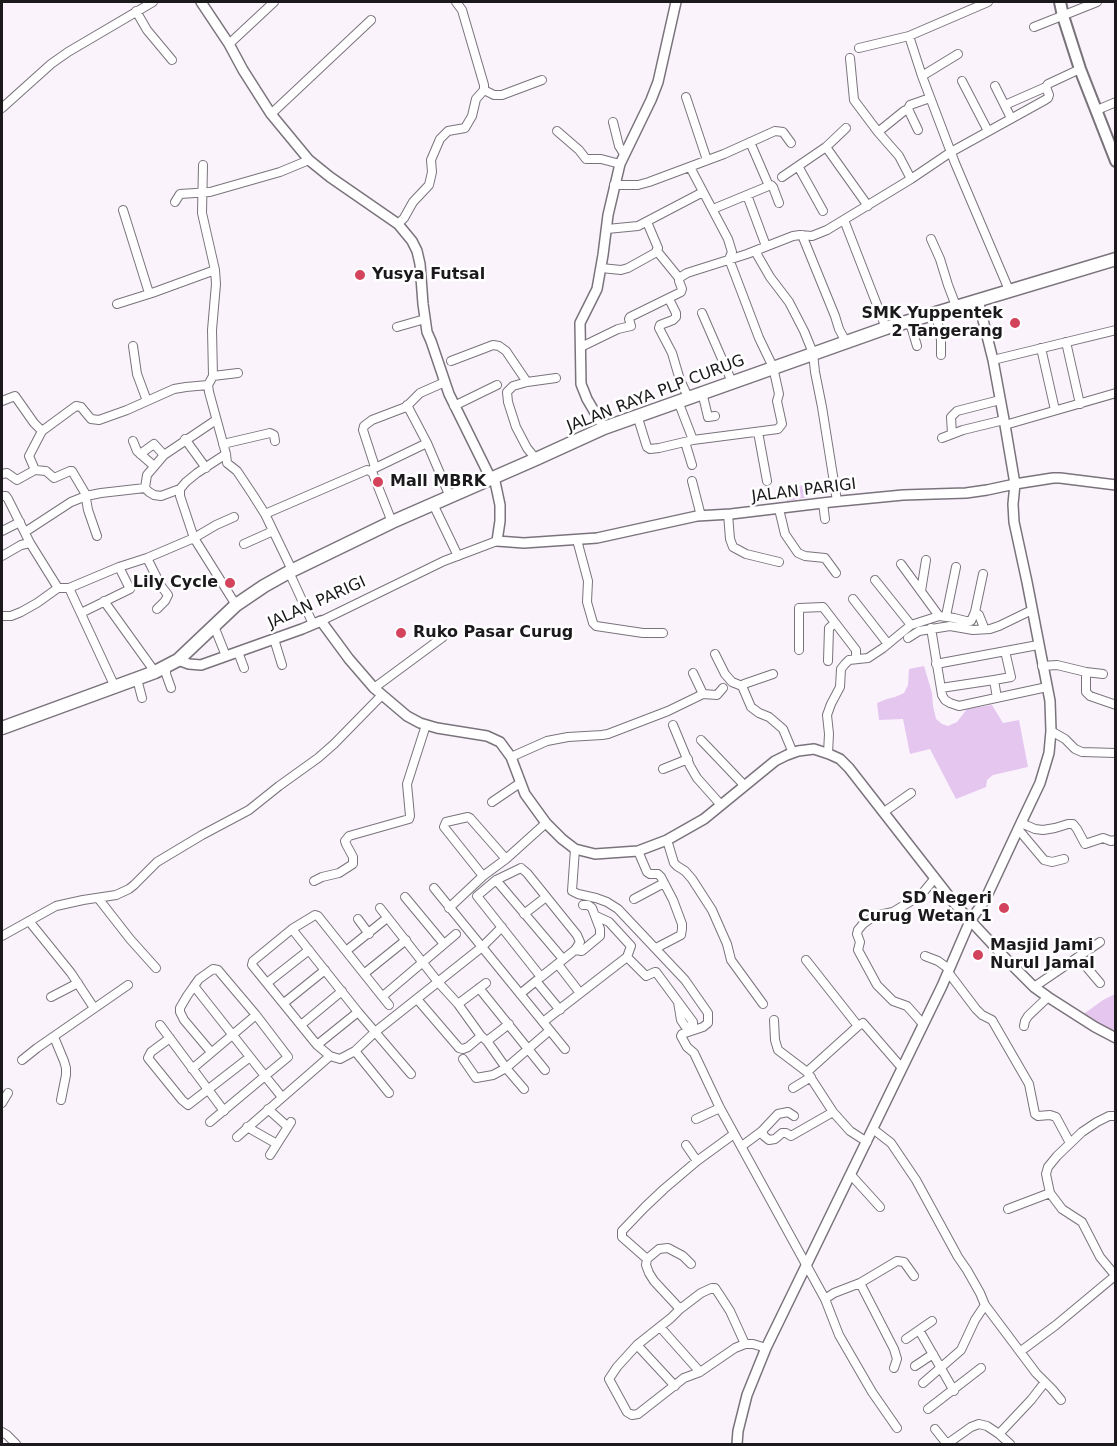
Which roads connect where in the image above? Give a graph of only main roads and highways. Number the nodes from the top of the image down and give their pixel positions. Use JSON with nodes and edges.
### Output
{"nodes":[{"id":1,"x":1061,"y":2,"type":"edge"},
{"id":2,"x":1116,"y":161,"type":"edge"},
{"id":3,"x":1116,"y":259,"type":"edge"},
{"id":4,"x":2,"y":728,"type":"edge"}],
"edges":[{"from":1,"to":2,"type":"main road"},
{"from":3,"to":4,"type":"main road","name":"JALAN RAYA PLP CURUG"}]}
